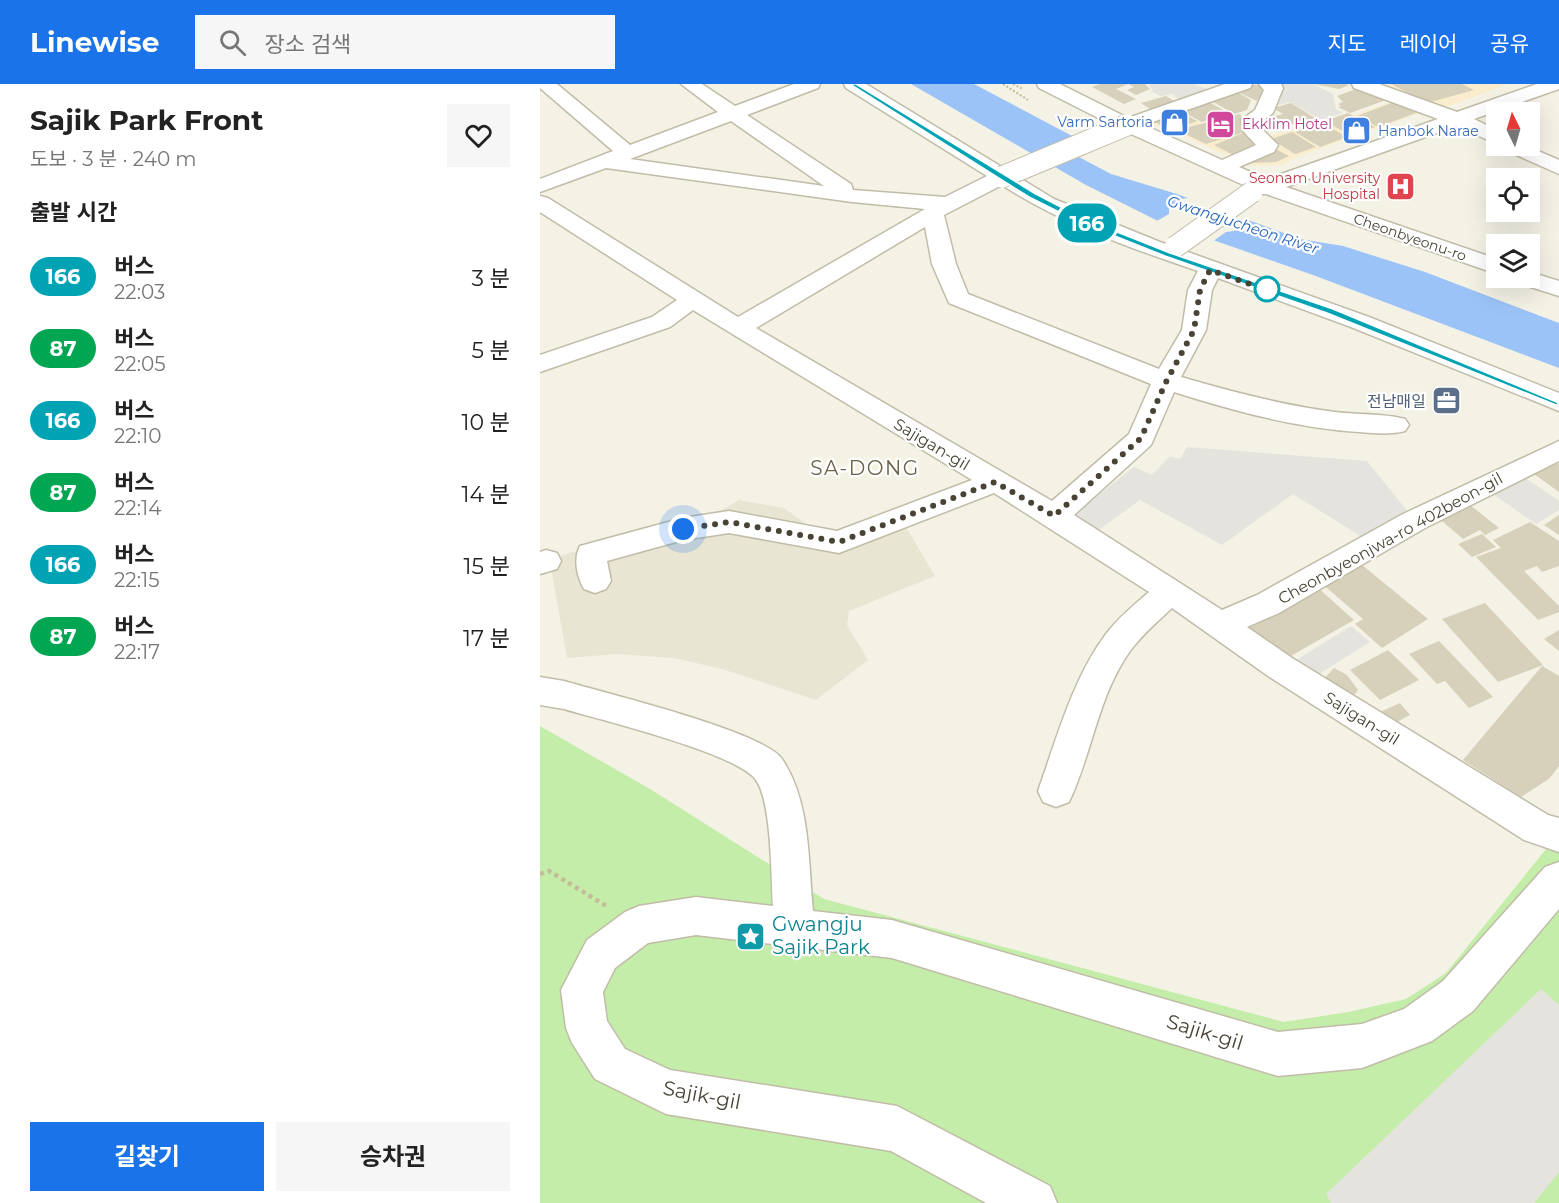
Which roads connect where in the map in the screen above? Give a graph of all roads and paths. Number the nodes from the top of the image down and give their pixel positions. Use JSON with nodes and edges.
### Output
{"nodes":[{"id":1,"x":546,"y":84,"type":"edge"},
{"id":2,"x":690,"y":84,"type":"edge"},
{"id":3,"x":811,"y":84,"type":"edge"},
{"id":4,"x":853,"y":84,"type":"edge"},
{"id":5,"x":1243,"y":84,"type":"edge"},
{"id":6,"x":1269,"y":84,"type":"edge"},
{"id":7,"x":1361,"y":84,"type":"edge"},
{"id":8,"x":1555,"y":84,"type":"edge"},
{"id":9,"x":1054,"y":85,"type":"edge"},
{"id":10,"x":734,"y":113,"type":"junction"},
{"id":11,"x":1456,"y":119,"type":"junction"},
{"id":12,"x":1127,"y":125,"type":"junction"},
{"id":13,"x":1486,"y":133,"type":"edge"},
{"id":14,"x":626,"y":152,"type":"junction"},
{"id":15,"x":1533,"y":156,"type":"edge"},
{"id":16,"x":604,"y":162,"type":"junction"},
{"id":17,"x":1222,"y":167,"type":"junction"},
{"id":18,"x":1559,"y":168,"type":"edge"},
{"id":19,"x":1002,"y":177,"type":"junction"},
{"id":20,"x":540,"y":186,"type":"edge"},
{"id":21,"x":1259,"y":189,"type":"junction"},
{"id":22,"x":852,"y":195,"type":"junction"},
{"id":23,"x":540,"y":203,"type":"edge"},
{"id":24,"x":941,"y":209,"type":"junction"},
{"id":25,"x":1171,"y":251,"type":"junction"},
{"id":26,"x":1486,"y":263,"type":"edge"},
{"id":27,"x":1210,"y":270,"type":"junction"},
{"id":28,"x":1540,"y":283,"type":"edge"},
{"id":29,"x":1559,"y":289,"type":"edge"},
{"id":30,"x":692,"y":300,"type":"junction"},
{"id":31,"x":738,"y":328,"type":"junction"},
{"id":32,"x":540,"y":364,"type":"edge"},
{"id":33,"x":1166,"y":382,"type":"junction"},
{"id":34,"x":1559,"y":403,"type":"edge"},
{"id":35,"x":1395,"y":425,"type":"dead end"},
{"id":36,"x":1559,"y":450,"type":"edge"},
{"id":37,"x":995,"y":482,"type":"junction"},
{"id":38,"x":1054,"y":516,"type":"junction"},
{"id":39,"x":595,"y":581,"type":"dead end"},
{"id":40,"x":1171,"y":591,"type":"junction"},
{"id":41,"x":1220,"y":625,"type":"junction"},
{"id":42,"x":540,"y":691,"type":"edge"},
{"id":43,"x":1056,"y":790,"type":"dead end"},
{"id":44,"x":1559,"y":835,"type":"edge"},
{"id":45,"x":540,"y":874,"type":"edge"},
{"id":46,"x":1559,"y":880,"type":"edge"},
{"id":47,"x":639,"y":926,"type":"junction"},
{"id":48,"x":795,"y":928,"type":"junction"},
{"id":49,"x":1033,"y":1203,"type":"edge"}],
"edges":[{"from":1,"to":14,"type":"street"},
{"from":2,"to":10,"type":"street"},
{"from":3,"to":10,"type":"street"},
{"from":4,"to":19,"type":"street"},
{"from":5,"to":12,"type":"street"},
{"from":6,"to":17,"type":"street"},
{"from":7,"to":11,"type":"street"},
{"from":8,"to":11,"type":"street"},
{"from":9,"to":12,"type":"street","name":"Cheonbyeonu-ro"},
{"from":10,"to":14,"type":"street"},
{"from":10,"to":22,"type":"street"},
{"from":11,"to":13,"type":"street"},
{"from":11,"to":21,"type":"street"},
{"from":12,"to":17,"type":"street","name":"Cheonbyeonu-ro"},
{"from":12,"to":19,"type":"street","bridge":true},
{"from":14,"to":16,"type":"street"},
{"from":15,"to":18,"type":"street"},
{"from":16,"to":20,"type":"street"},
{"from":16,"to":22,"type":"street"},
{"from":17,"to":21,"type":"street","name":"Cheonbyeonu-ro"},
{"from":19,"to":24,"type":"street"},
{"from":19,"to":25,"type":"street"},
{"from":21,"to":25,"type":"street","bridge":true},
{"from":21,"to":26,"type":"street","name":"Cheonbyeonu-ro"},
{"from":22,"to":24,"type":"street"},
{"from":23,"to":30,"type":"street","name":"Sajigan-gil"},
{"from":24,"to":31,"type":"street"},
{"from":24,"to":33,"type":"street"},
{"from":25,"to":27,"type":"street"},
{"from":27,"to":33,"type":"street"},
{"from":27,"to":34,"type":"street"},
{"from":28,"to":29,"type":"street"},
{"from":30,"to":31,"type":"street","name":"Sajigan-gil"},
{"from":30,"to":32,"type":"street"},
{"from":31,"to":37,"type":"street","name":"Sajigan-gil"},
{"from":33,"to":35,"type":"street"},
{"from":33,"to":38,"type":"street"},
{"from":36,"to":41,"type":"street","name":"Cheonbyeonjwa-ro 402beon-gil"},
{"from":37,"to":38,"type":"street","name":"Sajigan-gil"},
{"from":37,"to":39,"type":"street"},
{"from":38,"to":40,"type":"street","name":"Sajigan-gil"},
{"from":40,"to":41,"type":"street","name":"Sajigan-gil"},
{"from":40,"to":43,"type":"street"},
{"from":41,"to":44,"type":"street","name":"Sajigan-gil"},
{"from":42,"to":48,"type":"street"},
{"from":45,"to":47,"type":"path"},
{"from":46,"to":48,"type":"street","name":"Sajik-gil"},
{"from":47,"to":48,"type":"street","name":"Sajik-gil"},
{"from":47,"to":49,"type":"street","name":"Sajik-gil"}]}
